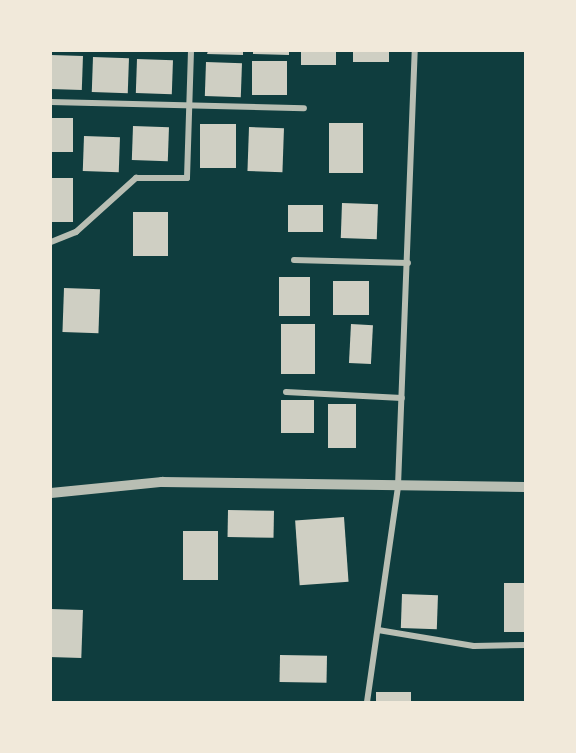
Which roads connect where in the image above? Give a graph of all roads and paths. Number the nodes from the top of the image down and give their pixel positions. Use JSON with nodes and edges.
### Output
{"nodes":[{"id":1,"x":191,"y":51,"type":"edge"},
{"id":2,"x":416,"y":51,"type":"edge"},
{"id":3,"x":51,"y":102,"type":"edge"},
{"id":4,"x":189,"y":105,"type":"junction"},
{"id":5,"x":304,"y":108,"type":"dead end"},
{"id":6,"x":51,"y":242,"type":"edge"},
{"id":7,"x":294,"y":260,"type":"dead end"},
{"id":8,"x":408,"y":263,"type":"junction"},
{"id":9,"x":286,"y":392,"type":"dead end"},
{"id":10,"x":402,"y":398,"type":"junction"},
{"id":11,"x":398,"y":486,"type":"junction"},
{"id":12,"x":525,"y":488,"type":"edge"},
{"id":13,"x":51,"y":493,"type":"edge"},
{"id":14,"x":378,"y":630,"type":"junction"},
{"id":15,"x":525,"y":645,"type":"edge"},
{"id":16,"x":367,"y":702,"type":"edge"}],
"edges":[{"from":1,"to":4,"type":"street"},
{"from":2,"to":8,"type":"street"},
{"from":3,"to":4,"type":"street"},
{"from":4,"to":5,"type":"street"},
{"from":4,"to":6,"type":"street"},
{"from":7,"to":8,"type":"street"},
{"from":8,"to":10,"type":"street"},
{"from":9,"to":10,"type":"street"},
{"from":10,"to":11,"type":"street"},
{"from":11,"to":12,"type":"street"},
{"from":11,"to":13,"type":"street"},
{"from":11,"to":14,"type":"street"},
{"from":14,"to":15,"type":"street"},
{"from":14,"to":16,"type":"street"}]}
